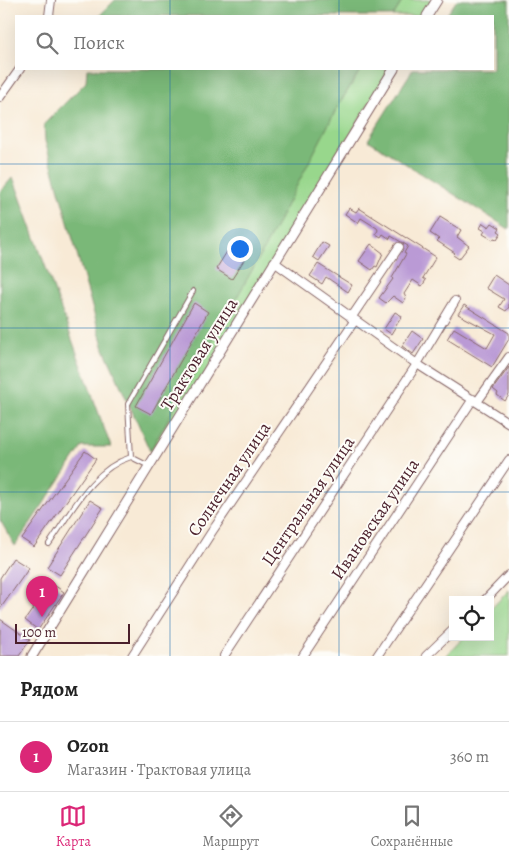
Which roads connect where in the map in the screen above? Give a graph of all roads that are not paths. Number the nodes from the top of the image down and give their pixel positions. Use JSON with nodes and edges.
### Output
{"nodes":[{"id":1,"x":51,"y":0,"type":"edge"},
{"id":2,"x":437,"y":0,"type":"edge"},
{"id":3,"x":49,"y":15,"type":"edge"},
{"id":4,"x":428,"y":15,"type":"edge"},
{"id":5,"x":19,"y":70,"type":"edge"},
{"id":6,"x":393,"y":70,"type":"edge"},
{"id":7,"x":0,"y":97,"type":"edge"},
{"id":8,"x":399,"y":247,"type":"dead end"},
{"id":9,"x":274,"y":262,"type":"junction"},
{"id":10,"x":193,"y":291,"type":"dead end"},
{"id":11,"x":455,"y":301,"type":"dead end"},
{"id":12,"x":353,"y":319,"type":"junction"},
{"id":13,"x":509,"y":357,"type":"edge"},
{"id":14,"x":417,"y":364,"type":"junction"},
{"id":15,"x":475,"y":400,"type":"junction"},
{"id":16,"x":509,"y":423,"type":"edge"},
{"id":17,"x":131,"y":457,"type":"junction"},
{"id":18,"x":509,"y":460,"type":"edge"},
{"id":19,"x":149,"y":466,"type":"junction"},
{"id":20,"x":50,"y":544,"type":"dead end"},
{"id":21,"x":509,"y":576,"type":"edge"},
{"id":22,"x":489,"y":596,"type":"edge"},
{"id":23,"x":449,"y":634,"type":"edge"},
{"id":24,"x":32,"y":656,"type":"edge"},
{"id":25,"x":132,"y":656,"type":"edge"},
{"id":26,"x":224,"y":656,"type":"edge"},
{"id":27,"x":303,"y":656,"type":"edge"},
{"id":28,"x":377,"y":656,"type":"edge"},
{"id":29,"x":426,"y":656,"type":"edge"}],
"edges":[{"from":1,"to":3,"type":"street"},
{"from":2,"to":4,"type":"street"},
{"from":5,"to":7,"type":"street"},
{"from":6,"to":9,"type":"street","name":"Трактовая улица"},
{"from":8,"to":12,"type":"street","name":"Солнечная улица"},
{"from":9,"to":12,"type":"street"},
{"from":9,"to":19,"type":"street","name":"Трактовая улица"},
{"from":10,"to":17,"type":"lane"},
{"from":11,"to":14,"type":"street","name":"Центральная улица"},
{"from":12,"to":14,"type":"street"},
{"from":12,"to":25,"type":"street","name":"Солнечная улица"},
{"from":13,"to":15,"type":"street","name":"Ивановская улица"},
{"from":14,"to":15,"type":"street"},
{"from":14,"to":26,"type":"street","name":"Центральная улица"},
{"from":15,"to":16,"type":"street"},
{"from":15,"to":27,"type":"street","name":"Ивановская улица"},
{"from":17,"to":19,"type":"lane"},
{"from":17,"to":20,"type":"lane"},
{"from":18,"to":28,"type":"street"},
{"from":19,"to":24,"type":"street","name":"Трактовая улица"},
{"from":21,"to":22,"type":"street"},
{"from":23,"to":29,"type":"street"}]}
